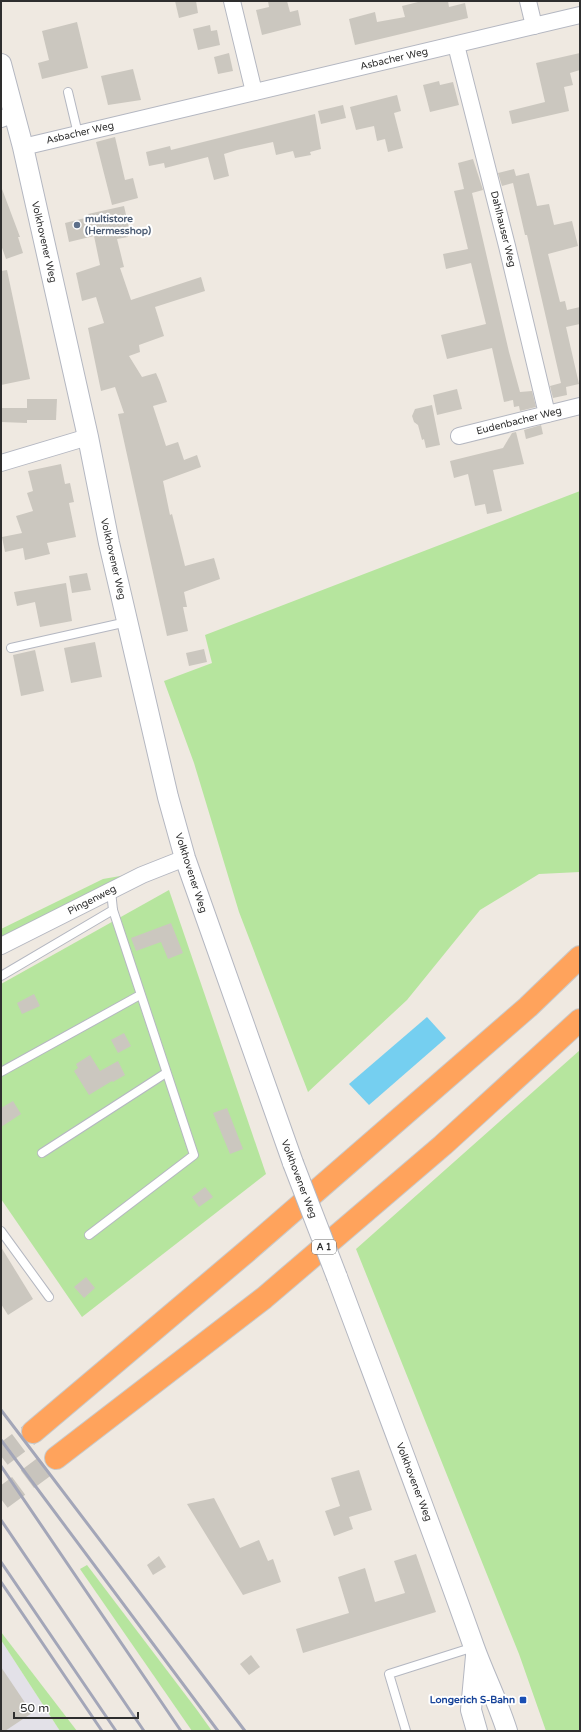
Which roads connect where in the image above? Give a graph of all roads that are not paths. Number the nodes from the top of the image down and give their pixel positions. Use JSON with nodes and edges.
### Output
{"nodes":[{"id":1,"x":232,"y":1,"type":"edge"},
{"id":2,"x":528,"y":1,"type":"edge"},
{"id":3,"x":580,"y":15,"type":"edge"},
{"id":4,"x":534,"y":26,"type":"junction"},
{"id":5,"x":456,"y":45,"type":"junction"},
{"id":6,"x":1,"y":64,"type":"edge"},
{"id":7,"x":68,"y":92,"type":"dead end"},
{"id":8,"x":254,"y":92,"type":"junction"},
{"id":9,"x":8,"y":117,"type":"edge"},
{"id":10,"x":78,"y":134,"type":"junction"},
{"id":11,"x":23,"y":147,"type":"junction"},
{"id":12,"x":580,"y":406,"type":"edge"},
{"id":13,"x":547,"y":414,"type":"junction"},
{"id":14,"x":459,"y":436,"type":"dead end"},
{"id":15,"x":88,"y":437,"type":"junction"},
{"id":16,"x":1,"y":464,"type":"edge"},
{"id":17,"x":128,"y":622,"type":"junction"},
{"id":18,"x":11,"y":648,"type":"dead end"},
{"id":19,"x":185,"y":858,"type":"junction"},
{"id":20,"x":111,"y":891,"type":"junction"},
{"id":21,"x":113,"y":910,"type":"junction"},
{"id":22,"x":1,"y":946,"type":"edge"},
{"id":23,"x":580,"y":957,"type":"edge"},
{"id":24,"x":1,"y":976,"type":"edge"},
{"id":25,"x":140,"y":995,"type":"junction"},
{"id":26,"x":580,"y":1020,"type":"edge"},
{"id":27,"x":1,"y":1072,"type":"edge"},
{"id":28,"x":166,"y":1073,"type":"junction"},
{"id":29,"x":42,"y":1154,"type":"dead end"},
{"id":30,"x":1,"y":1231,"type":"edge"},
{"id":31,"x":89,"y":1235,"type":"dead end"},
{"id":32,"x":49,"y":1297,"type":"dead end"},
{"id":33,"x":33,"y":1432,"type":"tunnel mouth"},
{"id":34,"x":56,"y":1458,"type":"tunnel mouth"},
{"id":35,"x":475,"y":1650,"type":"junction"},
{"id":36,"x":406,"y":1731,"type":"edge"},
{"id":37,"x":477,"y":1731,"type":"edge"},
{"id":38,"x":507,"y":1731,"type":"edge"}],
"edges":[{"from":1,"to":8,"type":"street"},
{"from":2,"to":4,"type":"street"},
{"from":3,"to":4,"type":"street","name":"Asbacher Weg"},
{"from":4,"to":5,"type":"street","name":"Asbacher Weg"},
{"from":5,"to":8,"type":"street","name":"Asbacher Weg"},
{"from":5,"to":13,"type":"street","name":"Dahlhauser Weg"},
{"from":6,"to":9,"type":"street","name":"Volkhovener Weg"},
{"from":7,"to":10,"type":"lane"},
{"from":8,"to":10,"type":"street","name":"Asbacher Weg"},
{"from":9,"to":11,"type":"street","name":"Volkhovener Weg"},
{"from":10,"to":11,"type":"street","name":"Asbacher Weg"},
{"from":11,"to":15,"type":"street","name":"Volkhovener Weg"},
{"from":12,"to":13,"type":"street","name":"Eudenbacher Weg"},
{"from":13,"to":14,"type":"street","name":"Eudenbacher Weg"},
{"from":15,"to":16,"type":"street"},
{"from":15,"to":17,"type":"street","name":"Volkhovener Weg"},
{"from":17,"to":18,"type":"lane"},
{"from":17,"to":19,"type":"street","name":"Volkhovener Weg"},
{"from":19,"to":20,"type":"street","name":"Pingenweg"},
{"from":19,"to":35,"type":"street","name":"Volkhovener Weg","bridge":true},
{"from":20,"to":21,"type":"lane"},
{"from":20,"to":22,"type":"street","name":"Pingenweg"},
{"from":21,"to":24,"type":"lane"},
{"from":21,"to":25,"type":"lane"},
{"from":23,"to":33,"type":"highway"},
{"from":25,"to":27,"type":"lane"},
{"from":25,"to":28,"type":"lane"},
{"from":26,"to":34,"type":"highway","number":"A 1"},
{"from":28,"to":29,"type":"lane"},
{"from":28,"to":31,"type":"lane"},
{"from":30,"to":32,"type":"lane"},
{"from":35,"to":36,"type":"lane"},
{"from":35,"to":37,"type":"street","name":"Volkhovener Weg"},
{"from":35,"to":38,"type":"street","name":"Volkhovener Weg"}]}
